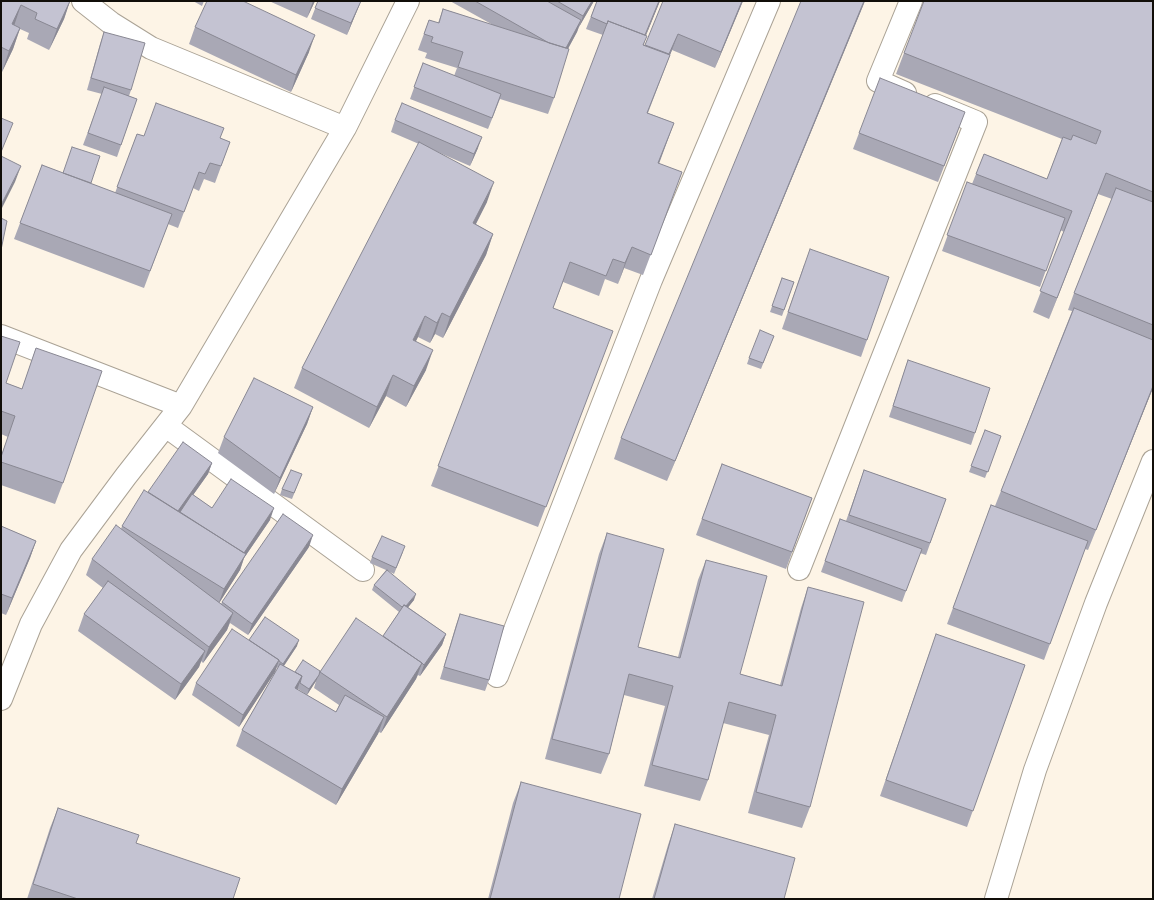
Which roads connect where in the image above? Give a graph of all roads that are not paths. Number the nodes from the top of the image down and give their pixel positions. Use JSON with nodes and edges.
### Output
{"nodes":[{"id":1,"x":83,"y":1,"type":"edge"},
{"id":2,"x":408,"y":1,"type":"edge"},
{"id":3,"x":770,"y":1,"type":"edge"},
{"id":4,"x":911,"y":1,"type":"edge"},
{"id":5,"x":345,"y":128,"type":"junction"},
{"id":6,"x":1,"y":336,"type":"edge"},
{"id":7,"x":181,"y":406,"type":"junction"},
{"id":8,"x":166,"y":426,"type":"junction"},
{"id":9,"x":1153,"y":461,"type":"edge"},
{"id":10,"x":799,"y":569,"type":"dead end"},
{"id":11,"x":363,"y":570,"type":"dead end"},
{"id":12,"x":497,"y":676,"type":"dead end"},
{"id":13,"x":1,"y":699,"type":"edge"},
{"id":14,"x":996,"y":899,"type":"edge"}],
"edges":[{"from":1,"to":5,"type":"street"},
{"from":2,"to":5,"type":"street"},
{"from":3,"to":12,"type":"street"},
{"from":4,"to":10,"type":"street"},
{"from":5,"to":7,"type":"street"},
{"from":6,"to":7,"type":"street"},
{"from":7,"to":8,"type":"street"},
{"from":8,"to":11,"type":"street"},
{"from":8,"to":13,"type":"street"},
{"from":9,"to":14,"type":"street"}]}
